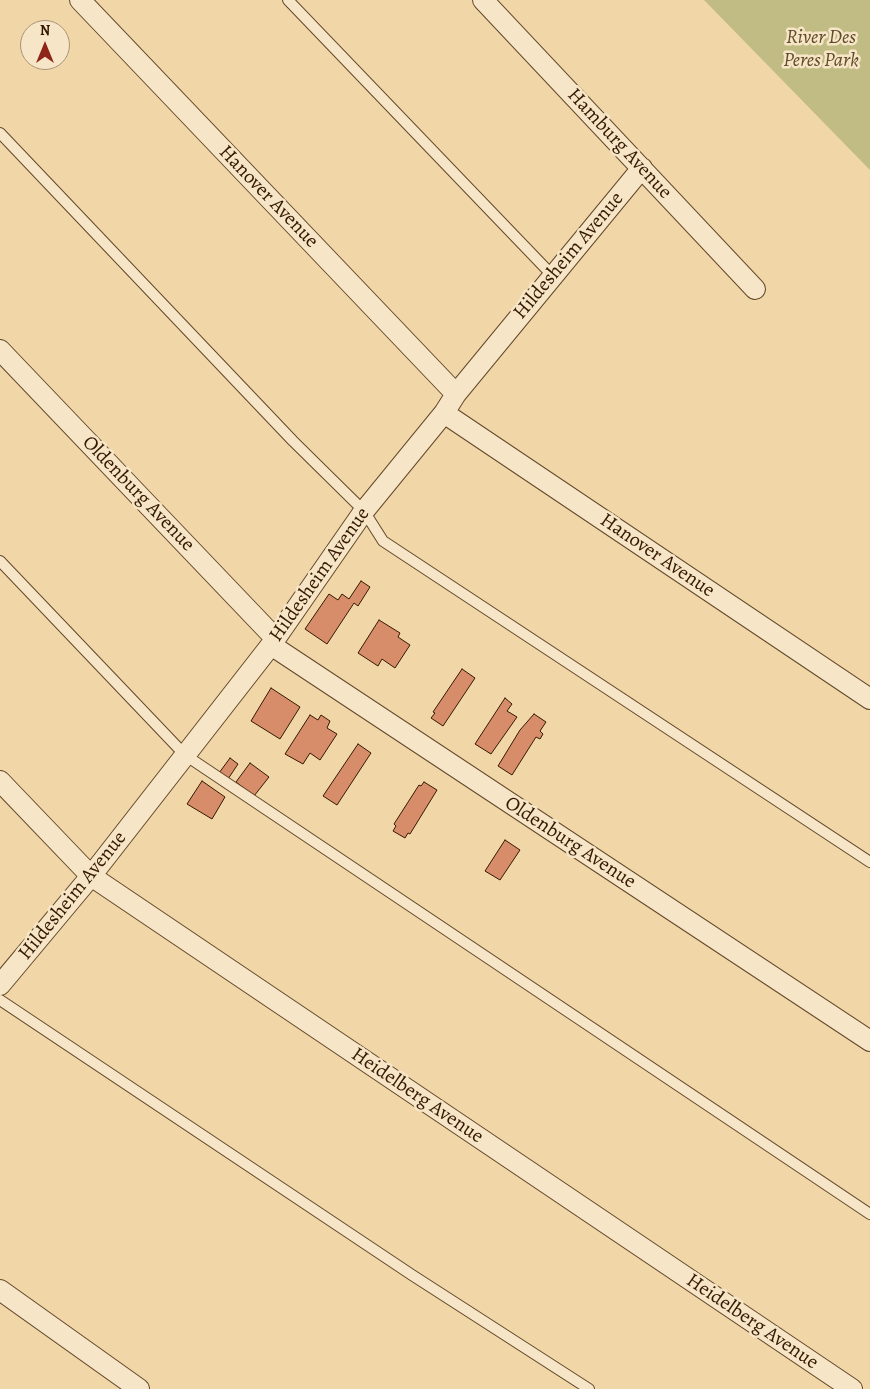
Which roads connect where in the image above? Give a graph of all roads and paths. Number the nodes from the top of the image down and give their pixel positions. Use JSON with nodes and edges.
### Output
{"nodes":[{"id":1,"x":80,"y":0,"type":"edge"},
{"id":2,"x":288,"y":0,"type":"edge"},
{"id":3,"x":483,"y":0,"type":"edge"},
{"id":4,"x":0,"y":133,"type":"edge"},
{"id":5,"x":642,"y":168,"type":"junction"},
{"id":6,"x":552,"y":276,"type":"junction"},
{"id":7,"x":755,"y":289,"type":"dead end"},
{"id":8,"x":0,"y":350,"type":"edge"},
{"id":9,"x":456,"y":394,"type":"junction"},
{"id":10,"x":444,"y":413,"type":"junction"},
{"id":11,"x":364,"y":511,"type":"junction"},
{"id":12,"x":0,"y":561,"type":"edge"},
{"id":13,"x":273,"y":642,"type":"junction"},
{"id":14,"x":870,"y":699,"type":"edge"},
{"id":15,"x":185,"y":755,"type":"junction"},
{"id":16,"x":0,"y":781,"type":"edge"},
{"id":17,"x":870,"y":862,"type":"edge"},
{"id":18,"x":91,"y":876,"type":"junction"},
{"id":19,"x":0,"y":984,"type":"edge"},
{"id":20,"x":0,"y":1000,"type":"edge"},
{"id":21,"x":870,"y":1041,"type":"edge"},
{"id":22,"x":870,"y":1214,"type":"edge"},
{"id":23,"x":0,"y":1290,"type":"edge"},
{"id":24,"x":139,"y":1389,"type":"edge"},
{"id":25,"x":589,"y":1389,"type":"edge"},
{"id":26,"x":852,"y":1389,"type":"edge"}],
"edges":[{"from":1,"to":9,"type":"street","name":"Hanover Avenue"},
{"from":2,"to":6,"type":"lane"},
{"from":3,"to":5,"type":"street","name":"Hamburg Avenue"},
{"from":4,"to":11,"type":"lane"},
{"from":5,"to":6,"type":"street","name":"Hildesheim Avenue"},
{"from":5,"to":7,"type":"street","name":"Hamburg Avenue"},
{"from":6,"to":9,"type":"street","name":"Hildesheim Avenue"},
{"from":8,"to":13,"type":"street","name":"Oldenburg Avenue"},
{"from":9,"to":10,"type":"street","name":"Hildesheim Avenue"},
{"from":10,"to":11,"type":"street","name":"Hildesheim Avenue"},
{"from":10,"to":14,"type":"street","name":"Hanover Avenue"},
{"from":11,"to":13,"type":"street","name":"Hildesheim Avenue"},
{"from":11,"to":17,"type":"lane"},
{"from":12,"to":15,"type":"lane"},
{"from":13,"to":15,"type":"street","name":"Hildesheim Avenue"},
{"from":13,"to":21,"type":"street","name":"Oldenburg Avenue"},
{"from":15,"to":18,"type":"street","name":"Hildesheim Avenue"},
{"from":15,"to":22,"type":"lane"},
{"from":16,"to":18,"type":"street","name":"Heidelberg Avenue"},
{"from":18,"to":19,"type":"street","name":"Hildesheim Avenue"},
{"from":18,"to":26,"type":"street","name":"Heidelberg Avenue"},
{"from":20,"to":25,"type":"lane"},
{"from":23,"to":24,"type":"street"}]}
